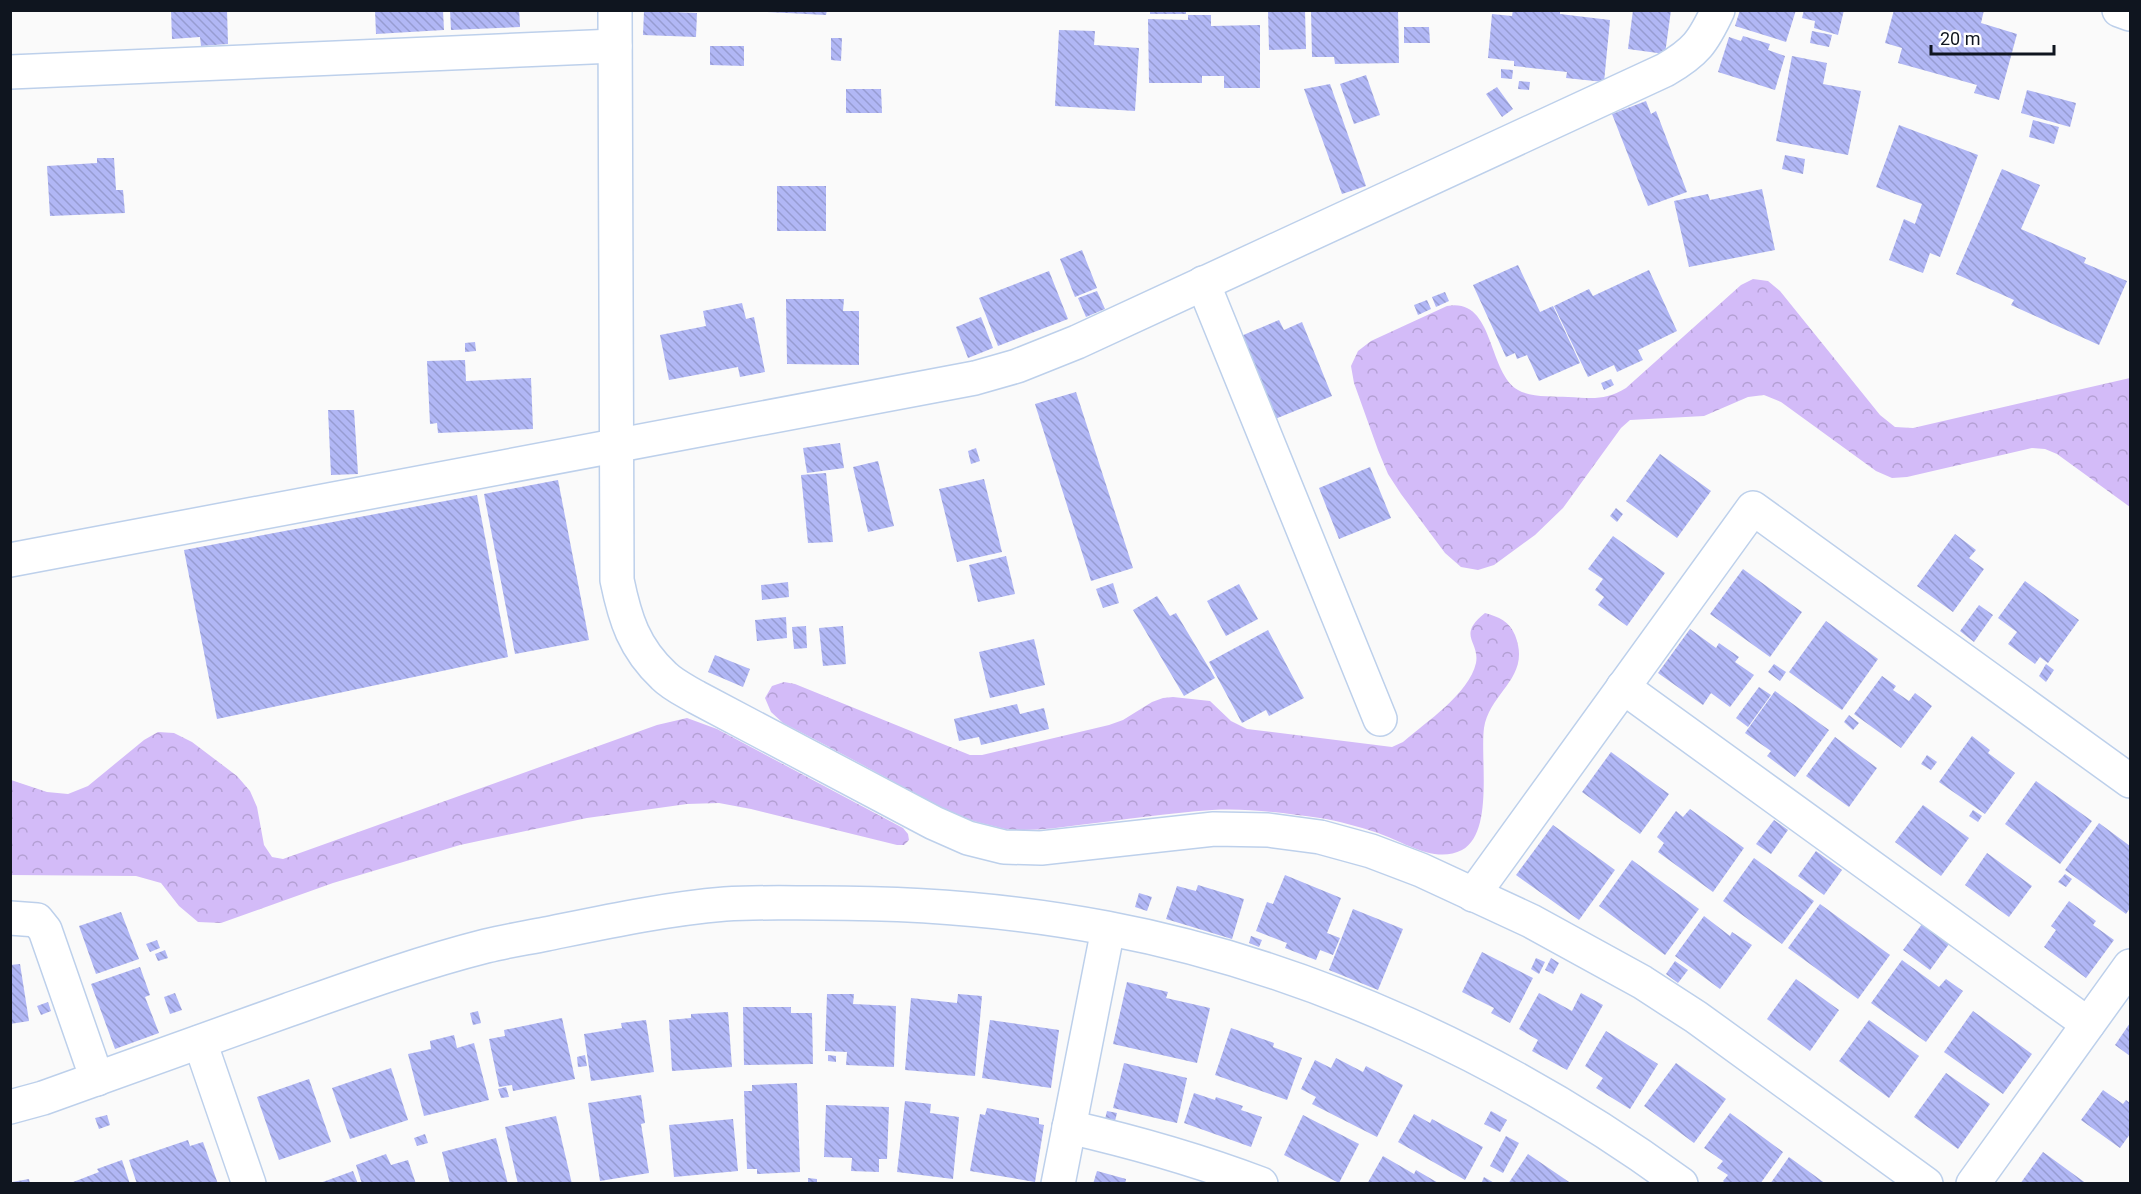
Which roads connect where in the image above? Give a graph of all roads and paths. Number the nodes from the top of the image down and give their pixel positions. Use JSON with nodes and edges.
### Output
{"nodes":[{"id":1,"x":615,"y":10,"type":"edge"},
{"id":2,"x":1718,"y":10,"type":"edge"},
{"id":3,"x":2119,"y":10,"type":"edge"},
{"id":4,"x":2130,"y":14,"type":"edge"},
{"id":5,"x":615,"y":46,"type":"junction"},
{"id":6,"x":10,"y":72,"type":"edge"},
{"id":7,"x":1203,"y":283,"type":"junction"},
{"id":8,"x":616,"y":446,"type":"junction"},
{"id":9,"x":10,"y":560,"type":"edge"},
{"id":10,"x":1623,"y":687,"type":"junction"},
{"id":11,"x":1380,"y":719,"type":"dead end"},
{"id":12,"x":2130,"y":781,"type":"edge"},
{"id":13,"x":1473,"y":895,"type":"junction"},
{"id":14,"x":10,"y":918,"type":"edge"},
{"id":15,"x":1108,"y":928,"type":"junction"},
{"id":16,"x":2130,"y":966,"type":"edge"},
{"id":17,"x":2088,"y":1024,"type":"junction"},
{"id":18,"x":200,"y":1042,"type":"junction"},
{"id":19,"x":97,"y":1078,"type":"junction"},
{"id":20,"x":10,"y":1107,"type":"edge"},
{"id":21,"x":1069,"y":1127,"type":"junction"},
{"id":22,"x":249,"y":1184,"type":"edge"},
{"id":23,"x":1058,"y":1184,"type":"edge"},
{"id":24,"x":1261,"y":1184,"type":"edge"},
{"id":25,"x":1681,"y":1184,"type":"edge"},
{"id":26,"x":1926,"y":1184,"type":"edge"},
{"id":27,"x":1973,"y":1184,"type":"edge"}],
"edges":[{"from":1,"to":5,"type":"street"},
{"from":2,"to":7,"type":"street"},
{"from":3,"to":4,"type":"street"},
{"from":5,"to":6,"type":"street"},
{"from":5,"to":8,"type":"street"},
{"from":7,"to":8,"type":"street"},
{"from":7,"to":11,"type":"street"},
{"from":8,"to":9,"type":"street"},
{"from":8,"to":13,"type":"street"},
{"from":10,"to":12,"type":"street"},
{"from":10,"to":13,"type":"street"},
{"from":10,"to":17,"type":"street"},
{"from":13,"to":26,"type":"street"},
{"from":14,"to":19,"type":"street"},
{"from":15,"to":18,"type":"street"},
{"from":15,"to":21,"type":"street"},
{"from":15,"to":25,"type":"street"},
{"from":16,"to":17,"type":"street"},
{"from":17,"to":27,"type":"street"},
{"from":18,"to":19,"type":"street"},
{"from":18,"to":22,"type":"street"},
{"from":19,"to":20,"type":"street"},
{"from":21,"to":23,"type":"street"},
{"from":21,"to":24,"type":"street"}]}
